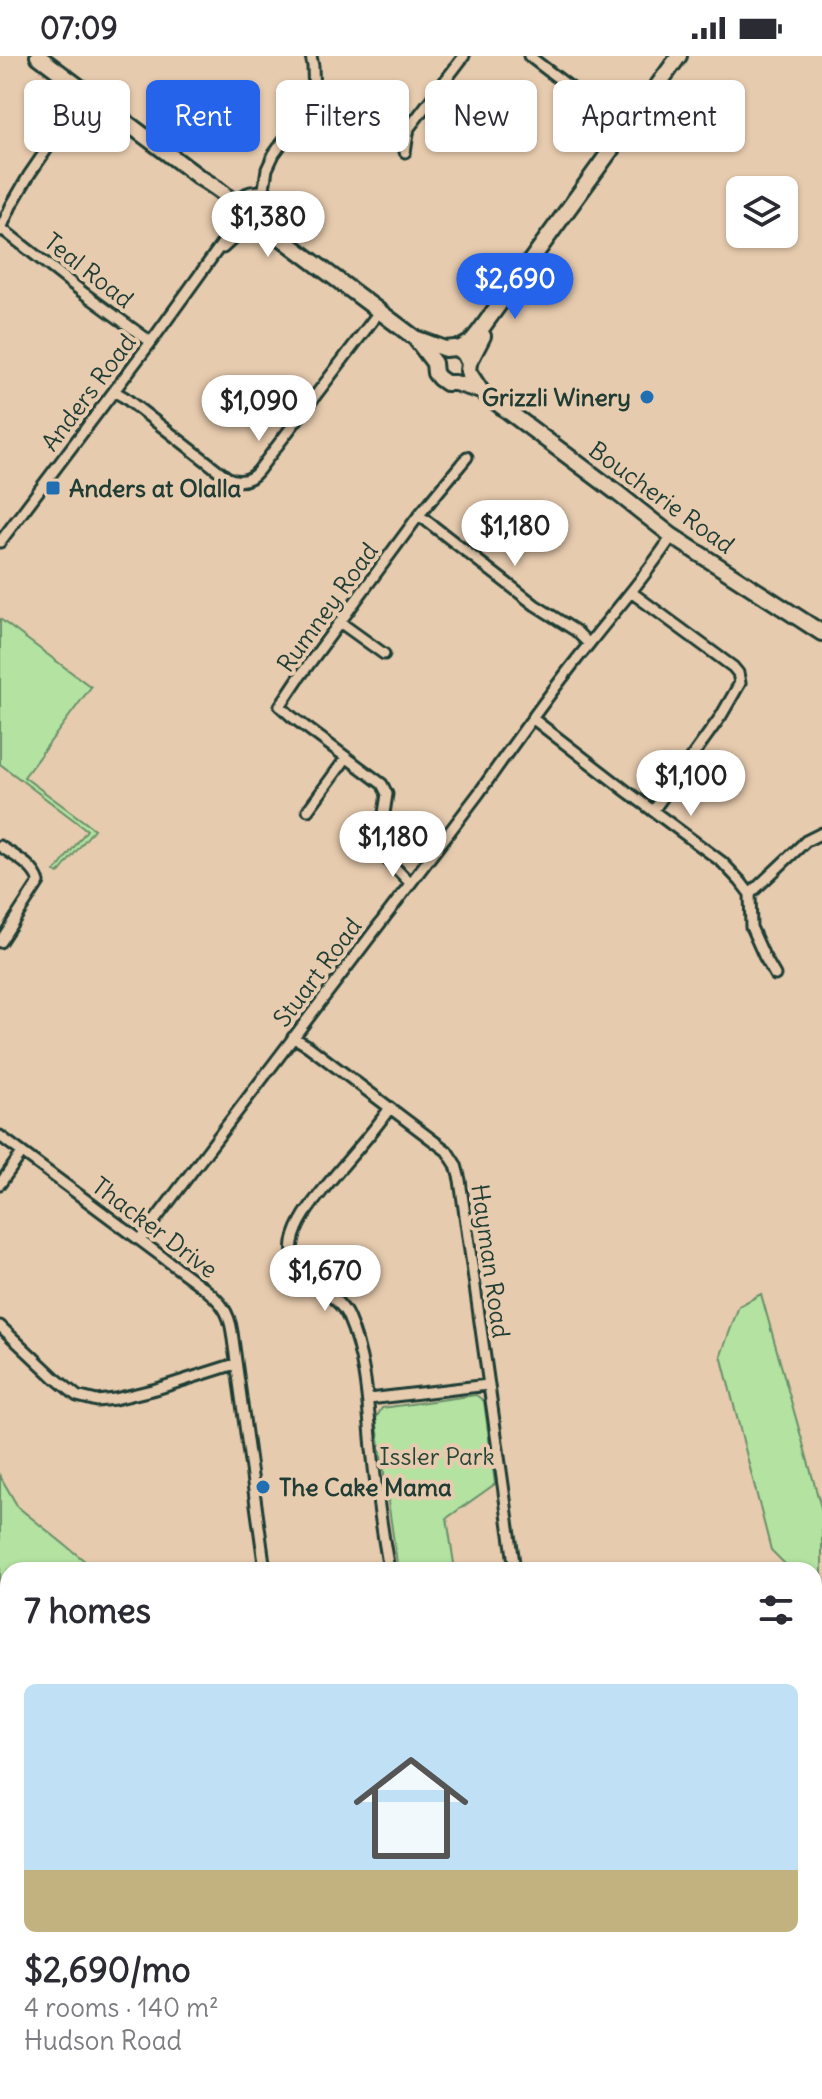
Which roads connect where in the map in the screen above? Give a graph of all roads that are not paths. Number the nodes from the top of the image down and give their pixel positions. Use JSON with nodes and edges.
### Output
{"nodes":[{"id":1,"x":38,"y":56,"type":"edge"},
{"id":2,"x":311,"y":56,"type":"edge"},
{"id":3,"x":464,"y":56,"type":"edge"},
{"id":4,"x":529,"y":56,"type":"edge"},
{"id":5,"x":679,"y":56,"type":"edge"},
{"id":6,"x":70,"y":80,"type":"edge"},
{"id":7,"x":559,"y":80,"type":"edge"},
{"id":8,"x":661,"y":80,"type":"edge"},
{"id":9,"x":130,"y":125,"type":"edge"},
{"id":10,"x":409,"y":128,"type":"edge"},
{"id":11,"x":45,"y":152,"type":"edge"},
{"id":12,"x":609,"y":152,"type":"edge"},
{"id":13,"x":211,"y":184,"type":"junction"},
{"id":14,"x":256,"y":195,"type":"junction"},
{"id":15,"x":239,"y":213,"type":"junction"},
{"id":16,"x":274,"y":217,"type":"junction"},
{"id":17,"x":254,"y":229,"type":"junction"},
{"id":18,"x":1,"y":230,"type":"edge"},
{"id":19,"x":299,"y":253,"type":"junction"},
{"id":20,"x":530,"y":261,"type":"junction"},
{"id":21,"x":206,"y":265,"type":"junction"},
{"id":22,"x":379,"y":312,"type":"junction"},
{"id":23,"x":415,"y":338,"type":"junction"},
{"id":24,"x":151,"y":342,"type":"junction"},
{"id":25,"x":452,"y":349,"type":"junction"},
{"id":26,"x":434,"y":363,"type":"junction"},
{"id":27,"x":468,"y":367,"type":"junction"},
{"id":28,"x":455,"y":383,"type":"junction"},
{"id":29,"x":481,"y":391,"type":"junction"},
{"id":30,"x":115,"y":392,"type":"junction"},
{"id":31,"x":467,"y":457,"type":"dead end"},
{"id":32,"x":419,"y":515,"type":"junction"},
{"id":33,"x":672,"y":536,"type":"junction"},
{"id":34,"x":0,"y":542,"type":"edge"},
{"id":35,"x":631,"y":592,"type":"junction"},
{"id":36,"x":341,"y":623,"type":"junction"},
{"id":37,"x":822,"y":633,"type":"edge"},
{"id":38,"x":589,"y":644,"type":"junction"},
{"id":39,"x":384,"y":654,"type":"dead end"},
{"id":40,"x":532,"y":718,"type":"junction"},
{"id":41,"x":346,"y":758,"type":"junction"},
{"id":42,"x":308,"y":810,"type":"dead end"},
{"id":43,"x":653,"y":811,"type":"junction"},
{"id":44,"x":822,"y":833,"type":"edge"},
{"id":45,"x":0,"y":846,"type":"edge"},
{"id":46,"x":410,"y":883,"type":"junction"},
{"id":47,"x":750,"y":894,"type":"junction"},
{"id":48,"x":0,"y":942,"type":"edge"},
{"id":49,"x":775,"y":975,"type":"dead end"},
{"id":50,"x":293,"y":1037,"type":"junction"},
{"id":51,"x":389,"y":1109,"type":"junction"},
{"id":52,"x":0,"y":1136,"type":"edge"},
{"id":53,"x":22,"y":1153,"type":"junction"},
{"id":54,"x":0,"y":1184,"type":"edge"},
{"id":55,"x":140,"y":1240,"type":"junction"},
{"id":56,"x":0,"y":1326,"type":"edge"},
{"id":57,"x":235,"y":1364,"type":"junction"},
{"id":58,"x":488,"y":1385,"type":"junction"},
{"id":59,"x":369,"y":1399,"type":"junction"},
{"id":60,"x":264,"y":1562,"type":"edge"},
{"id":61,"x":388,"y":1562,"type":"edge"},
{"id":62,"x":514,"y":1562,"type":"edge"}],
"edges":[{"from":1,"to":6,"type":"main road"},
{"from":2,"to":14,"type":"street"},
{"from":3,"to":10,"type":"street"},
{"from":4,"to":7,"type":"street"},
{"from":5,"to":8,"type":"main road"},
{"from":9,"to":13,"type":"main road"},
{"from":11,"to":18,"type":"street"},
{"from":12,"to":20,"type":"main road"},
{"from":13,"to":14,"type":"main road"},
{"from":13,"to":15,"type":"main road"},
{"from":14,"to":15,"type":"main road"},
{"from":14,"to":16,"type":"main road"},
{"from":15,"to":17,"type":"main road"},
{"from":15,"to":21,"type":"street","name":"Anders Road"},
{"from":16,"to":17,"type":"main road"},
{"from":16,"to":19,"type":"main road","name":"Boucherie Road"},
{"from":17,"to":19,"type":"main road","name":"Boucherie Road"},
{"from":17,"to":21,"type":"street","name":"Anders Road"},
{"from":18,"to":24,"type":"street","name":"Teal Road"},
{"from":19,"to":22,"type":"main road","name":"Boucherie Road"},
{"from":20,"to":25,"type":"main road"},
{"from":20,"to":27,"type":"main road"},
{"from":21,"to":24,"type":"street","name":"Anders Road"},
{"from":22,"to":23,"type":"main road","name":"Boucherie Road"},
{"from":22,"to":30,"type":"street"},
{"from":23,"to":25,"type":"main road","name":"Boucherie Road"},
{"from":23,"to":26,"type":"main road","name":"Boucherie Road"},
{"from":24,"to":30,"type":"street","name":"Anders Road"},
{"from":25,"to":26,"type":"main road"},
{"from":25,"to":27,"type":"main road","name":"Boucherie Road"},
{"from":26,"to":28,"type":"main road","name":"Boucherie Road"},
{"from":27,"to":28,"type":"main road"},
{"from":27,"to":29,"type":"main road","name":"Boucherie Road"},
{"from":28,"to":29,"type":"main road","name":"Boucherie Road"},
{"from":29,"to":33,"type":"main road","name":"Boucherie Road"},
{"from":30,"to":34,"type":"street","name":"Anders Road"},
{"from":31,"to":32,"type":"street","name":"Rumney Road"},
{"from":32,"to":36,"type":"street","name":"Rumney Road"},
{"from":32,"to":38,"type":"street"},
{"from":33,"to":35,"type":"street","name":"Stuart Road"},
{"from":33,"to":37,"type":"main road","name":"Boucherie Road"},
{"from":35,"to":38,"type":"street","name":"Stuart Road"},
{"from":35,"to":43,"type":"street"},
{"from":36,"to":39,"type":"street"},
{"from":36,"to":41,"type":"street","name":"Rumney Road"},
{"from":38,"to":40,"type":"street","name":"Stuart Road"},
{"from":40,"to":43,"type":"street"},
{"from":40,"to":46,"type":"street","name":"Stuart Road"},
{"from":41,"to":42,"type":"street"},
{"from":41,"to":46,"type":"street","name":"Rumney Road"},
{"from":43,"to":47,"type":"street"},
{"from":44,"to":47,"type":"street"},
{"from":45,"to":48,"type":"street"},
{"from":46,"to":50,"type":"street","name":"Stuart Road"},
{"from":47,"to":49,"type":"street"},
{"from":50,"to":51,"type":"street","name":"Hayman Road"},
{"from":50,"to":55,"type":"street","name":"Stuart Road"},
{"from":51,"to":58,"type":"street","name":"Hayman Road"},
{"from":51,"to":59,"type":"street"},
{"from":52,"to":53,"type":"street","name":"Thacker Drive"},
{"from":53,"to":54,"type":"street"},
{"from":53,"to":55,"type":"street","name":"Thacker Drive"},
{"from":55,"to":57,"type":"street","name":"Thacker Drive"},
{"from":56,"to":57,"type":"street"},
{"from":57,"to":60,"type":"street","name":"Thacker Drive"},
{"from":58,"to":59,"type":"street"},
{"from":58,"to":62,"type":"street","name":"Hayman Road"},
{"from":59,"to":61,"type":"street"}]}
